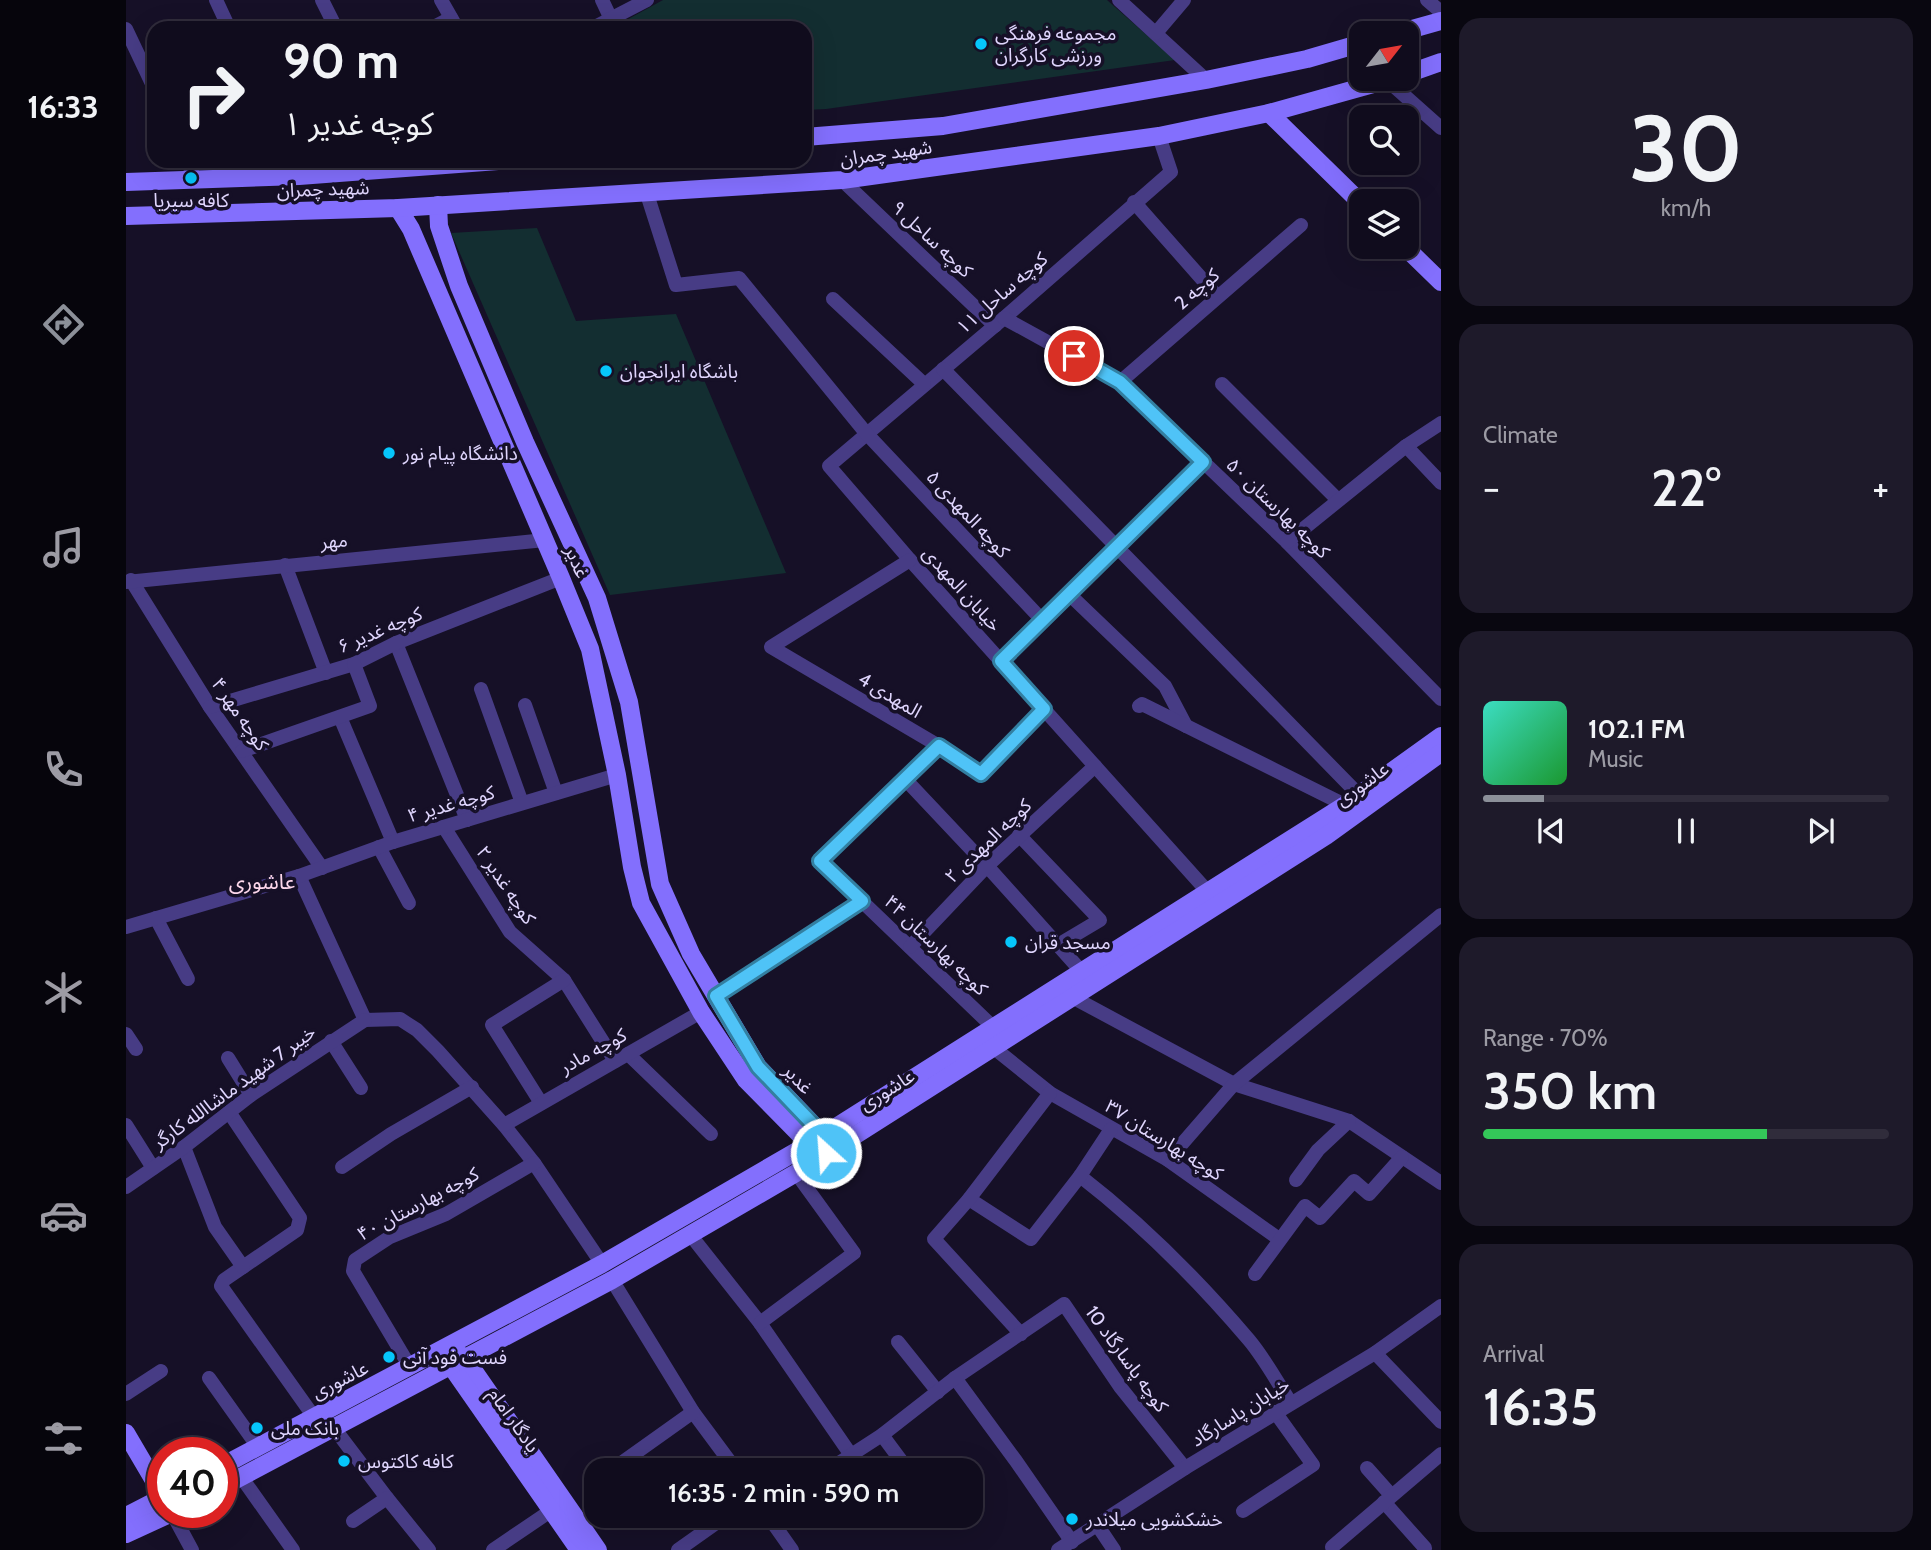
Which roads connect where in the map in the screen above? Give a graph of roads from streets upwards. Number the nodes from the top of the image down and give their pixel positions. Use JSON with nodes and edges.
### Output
{"nodes":[{"id":1,"x":215,"y":0,"type":"edge"},
{"id":2,"x":322,"y":0,"type":"edge"},
{"id":3,"x":441,"y":0,"type":"edge"},
{"id":4,"x":602,"y":0,"type":"edge"},
{"id":5,"x":647,"y":0,"type":"edge"},
{"id":6,"x":1119,"y":0,"type":"edge"},
{"id":7,"x":1184,"y":0,"type":"edge"},
{"id":8,"x":1427,"y":0,"type":"edge"},
{"id":9,"x":1441,"y":12,"type":"edge"},
{"id":10,"x":611,"y":19,"type":"junction"},
{"id":11,"x":226,"y":21,"type":"edge"},
{"id":12,"x":332,"y":21,"type":"edge"},
{"id":13,"x":453,"y":21,"type":"edge"},
{"id":14,"x":607,"y":21,"type":"edge"},
{"id":15,"x":1441,"y":21,"type":"edge"},
{"id":16,"x":1419,"y":27,"type":"edge"},
{"id":17,"x":126,"y":29,"type":"edge"},
{"id":18,"x":1156,"y":33,"type":"junction"},
{"id":19,"x":1349,"y":47,"type":"edge"},
{"id":20,"x":1441,"y":62,"type":"edge"},
{"id":21,"x":1419,"y":70,"type":"edge"},
{"id":22,"x":147,"y":72,"type":"edge"},
{"id":23,"x":1206,"y":80,"type":"junction"},
{"id":24,"x":1349,"y":90,"type":"edge"},
{"id":25,"x":1402,"y":91,"type":"edge"},
{"id":26,"x":1269,"y":113,"type":"junction"},
{"id":27,"x":1441,"y":128,"type":"edge"},
{"id":28,"x":812,"y":136,"type":"edge"},
{"id":29,"x":1159,"y":136,"type":"junction"},
{"id":30,"x":190,"y":168,"type":"edge"},
{"id":31,"x":322,"y":168,"type":"edge"},
{"id":32,"x":296,"y":169,"type":"edge"},
{"id":33,"x":842,"y":180,"type":"junction"},
{"id":34,"x":196,"y":181,"type":"junction"},
{"id":35,"x":126,"y":182,"type":"edge"},
{"id":36,"x":1349,"y":191,"type":"edge"},
{"id":37,"x":647,"y":194,"type":"junction"},
{"id":38,"x":1134,"y":202,"type":"junction"},
{"id":39,"x":438,"y":205,"type":"junction"},
{"id":40,"x":398,"y":208,"type":"junction"},
{"id":41,"x":126,"y":216,"type":"edge"},
{"id":42,"x":1301,"y":225,"type":"dead end"},
{"id":43,"x":447,"y":249,"type":"junction"},
{"id":44,"x":423,"y":257,"type":"junction"},
{"id":45,"x":1417,"y":259,"type":"edge"},
{"id":46,"x":1441,"y":282,"type":"edge"},
{"id":47,"x":1217,"y":296,"type":"junction"},
{"id":48,"x":833,"y":299,"type":"dead end"},
{"id":49,"x":1000,"y":322,"type":"junction"},
{"id":50,"x":943,"y":369,"type":"junction"},
{"id":51,"x":1120,"y":382,"type":"junction"},
{"id":52,"x":924,"y":384,"type":"junction"},
{"id":53,"x":1222,"y":384,"type":"dead end"},
{"id":54,"x":1441,"y":424,"type":"edge"},
{"id":55,"x":866,"y":433,"type":"junction"},
{"id":56,"x":1406,"y":446,"type":"junction"},
{"id":57,"x":1203,"y":462,"type":"junction"},
{"id":58,"x":829,"y":466,"type":"joint"},
{"id":59,"x":1441,"y":483,"type":"edge"},
{"id":60,"x":1338,"y":500,"type":"junction"},
{"id":61,"x":545,"y":540,"type":"junction"},
{"id":62,"x":1287,"y":542,"type":"junction"},
{"id":63,"x":1117,"y":546,"type":"junction"},
{"id":64,"x":910,"y":560,"type":"junction"},
{"id":65,"x":285,"y":565,"type":"junction"},
{"id":66,"x":561,"y":578,"type":"junction"},
{"id":67,"x":129,"y":581,"type":"edge"},
{"id":68,"x":1070,"y":594,"type":"junction"},
{"id":69,"x":1043,"y":621,"type":"junction"},
{"id":70,"x":396,"y":643,"type":"junction"},
{"id":71,"x":1001,"y":661,"type":"junction"},
{"id":72,"x":354,"y":664,"type":"junction"},
{"id":73,"x":326,"y":673,"type":"junction"},
{"id":74,"x":481,"y":689,"type":"dead end"},
{"id":75,"x":1441,"y":699,"type":"edge"},
{"id":76,"x":525,"y":705,"type":"dead end"},
{"id":77,"x":1139,"y":705,"type":"dead end"},
{"id":78,"x":210,"y":706,"type":"junction"},
{"id":79,"x":1044,"y":709,"type":"junction"},
{"id":80,"x":340,"y":718,"type":"junction"},
{"id":81,"x":1186,"y":726,"type":"junction"},
{"id":82,"x":1441,"y":736,"type":"edge"},
{"id":83,"x":939,"y":746,"type":"junction"},
{"id":84,"x":243,"y":751,"type":"junction"},
{"id":85,"x":1441,"y":753,"type":"edge"},
{"id":86,"x":1095,"y":766,"type":"junction"},
{"id":87,"x":617,"y":775,"type":"junction"},
{"id":88,"x":905,"y":779,"type":"junction"},
{"id":89,"x":556,"y":793,"type":"junction"},
{"id":90,"x":1352,"y":800,"type":"junction"},
{"id":91,"x":522,"y":803,"type":"junction"},
{"id":92,"x":467,"y":820,"type":"junction"},
{"id":93,"x":444,"y":827,"type":"junction"},
{"id":94,"x":1019,"y":835,"type":"junction"},
{"id":95,"x":386,"y":844,"type":"junction"},
{"id":96,"x":988,"y":866,"type":"junction"},
{"id":97,"x":322,"y":868,"type":"junction"},
{"id":98,"x":299,"y":876,"type":"junction"},
{"id":99,"x":1208,"y":892,"type":"junction"},
{"id":100,"x":862,"y":901,"type":"junction"},
{"id":101,"x":409,"y":903,"type":"dead end"},
{"id":102,"x":1441,"y":915,"type":"edge"},
{"id":103,"x":156,"y":918,"type":"junction"},
{"id":104,"x":126,"y":928,"type":"edge"},
{"id":105,"x":1058,"y":945,"type":"junction"},
{"id":106,"x":910,"y":947,"type":"junction"},
{"id":107,"x":1082,"y":972,"type":"junction"},
{"id":108,"x":188,"y":979,"type":"dead end"},
{"id":109,"x":564,"y":980,"type":"junction"},
{"id":110,"x":716,"y":996,"type":"junction"},
{"id":111,"x":1074,"y":998,"type":"junction"},
{"id":112,"x":701,"y":1012,"type":"junction"},
{"id":113,"x":365,"y":1020,"type":"junction"},
{"id":114,"x":994,"y":1028,"type":"junction"},
{"id":115,"x":126,"y":1034,"type":"edge"},
{"id":116,"x":331,"y":1041,"type":"junction"},
{"id":117,"x":994,"y":1048,"type":"junction"},
{"id":118,"x":136,"y":1049,"type":"dead end"},
{"id":119,"x":228,"y":1058,"type":"dead end"},
{"id":120,"x":621,"y":1058,"type":"junction"},
{"id":121,"x":752,"y":1073,"type":"junction"},
{"id":122,"x":1234,"y":1084,"type":"junction"},
{"id":123,"x":472,"y":1087,"type":"junction"},
{"id":124,"x":361,"y":1088,"type":"dead end"},
{"id":125,"x":1050,"y":1093,"type":"junction"},
{"id":126,"x":251,"y":1095,"type":"junction"},
{"id":127,"x":541,"y":1103,"type":"junction"},
{"id":128,"x":229,"y":1112,"type":"junction"},
{"id":129,"x":1349,"y":1121,"type":"junction"},
{"id":130,"x":126,"y":1125,"type":"edge"},
{"id":131,"x":504,"y":1125,"type":"junction"},
{"id":132,"x":1111,"y":1129,"type":"junction"},
{"id":133,"x":711,"y":1134,"type":"dead end"},
{"id":134,"x":819,"y":1144,"type":"junction"},
{"id":135,"x":184,"y":1147,"type":"junction"},
{"id":136,"x":1402,"y":1157,"type":"junction"},
{"id":137,"x":1168,"y":1160,"type":"junction"},
{"id":138,"x":534,"y":1163,"type":"junction"},
{"id":139,"x":342,"y":1167,"type":"dead end"},
{"id":140,"x":153,"y":1168,"type":"junction"},
{"id":141,"x":796,"y":1173,"type":"junction"},
{"id":142,"x":1080,"y":1176,"type":"junction"},
{"id":143,"x":1296,"y":1180,"type":"dead end"},
{"id":144,"x":1441,"y":1183,"type":"edge"},
{"id":145,"x":126,"y":1186,"type":"edge"},
{"id":146,"x":969,"y":1199,"type":"junction"},
{"id":147,"x":1279,"y":1239,"type":"junction"},
{"id":148,"x":696,"y":1242,"type":"dead end"},
{"id":149,"x":602,"y":1264,"type":"junction"},
{"id":150,"x":243,"y":1267,"type":"junction"},
{"id":151,"x":1255,"y":1274,"type":"dead end"},
{"id":152,"x":612,"y":1280,"type":"junction"},
{"id":153,"x":1441,"y":1306,"type":"edge"},
{"id":154,"x":760,"y":1323,"type":"junction"},
{"id":155,"x":1021,"y":1334,"type":"junction"},
{"id":156,"x":898,"y":1342,"type":"dead end"},
{"id":157,"x":449,"y":1346,"type":"junction"},
{"id":158,"x":1375,"y":1353,"type":"junction"},
{"id":159,"x":458,"y":1362,"type":"junction"},
{"id":160,"x":410,"y":1367,"type":"junction"},
{"id":161,"x":161,"y":1371,"type":"dead end"},
{"id":162,"x":209,"y":1378,"type":"dead end"},
{"id":163,"x":954,"y":1378,"type":"junction"},
{"id":164,"x":476,"y":1387,"type":"junction"},
{"id":165,"x":938,"y":1392,"type":"junction"},
{"id":166,"x":126,"y":1394,"type":"edge"},
{"id":167,"x":1291,"y":1402,"type":"junction"},
{"id":168,"x":694,"y":1412,"type":"junction"},
{"id":169,"x":1275,"y":1412,"type":"junction"},
{"id":170,"x":314,"y":1417,"type":"junction"},
{"id":171,"x":1441,"y":1422,"type":"edge"},
{"id":172,"x":334,"y":1428,"type":"junction"},
{"id":173,"x":126,"y":1433,"type":"edge"},
{"id":174,"x":883,"y":1435,"type":"junction"},
{"id":175,"x":258,"y":1447,"type":"junction"},
{"id":176,"x":1441,"y":1454,"type":"edge"},
{"id":177,"x":851,"y":1455,"type":"junction"},
{"id":178,"x":238,"y":1458,"type":"edge"},
{"id":179,"x":629,"y":1458,"type":"edge"},
{"id":180,"x":727,"y":1458,"type":"edge"},
{"id":181,"x":846,"y":1458,"type":"edge"},
{"id":182,"x":899,"y":1458,"type":"edge"},
{"id":183,"x":1185,"y":1468,"type":"junction"},
{"id":184,"x":1367,"y":1468,"type":"dead end"},
{"id":185,"x":147,"y":1469,"type":"edge"},
{"id":186,"x":242,"y":1478,"type":"junction"},
{"id":187,"x":238,"y":1480,"type":"edge"},
{"id":188,"x":387,"y":1498,"type":"junction"},
{"id":189,"x":1388,"y":1498,"type":"junction"},
{"id":190,"x":147,"y":1502,"type":"edge"},
{"id":191,"x":552,"y":1510,"type":"junction"},
{"id":192,"x":1243,"y":1511,"type":"dead end"},
{"id":193,"x":126,"y":1516,"type":"edge"},
{"id":194,"x":353,"y":1521,"type":"dead end"},
{"id":195,"x":147,"y":1524,"type":"edge"},
{"id":196,"x":1098,"y":1526,"type":"junction"},
{"id":197,"x":180,"y":1528,"type":"edge"},
{"id":198,"x":709,"y":1528,"type":"edge"},
{"id":199,"x":776,"y":1528,"type":"edge"},
{"id":200,"x":126,"y":1534,"type":"edge"},
{"id":201,"x":1072,"y":1542,"type":"junction"},
{"id":202,"x":1332,"y":1547,"type":"dead end"},
{"id":203,"x":1425,"y":1548,"type":"dead end"},
{"id":204,"x":192,"y":1550,"type":"edge"},
{"id":205,"x":293,"y":1550,"type":"edge"},
{"id":206,"x":429,"y":1550,"type":"edge"},
{"id":207,"x":493,"y":1550,"type":"edge"},
{"id":208,"x":579,"y":1550,"type":"edge"},
{"id":209,"x":598,"y":1550,"type":"edge"},
{"id":210,"x":678,"y":1550,"type":"edge"},
{"id":211,"x":792,"y":1550,"type":"edge"},
{"id":212,"x":1058,"y":1550,"type":"edge"},
{"id":213,"x":1114,"y":1550,"type":"edge"}],
"edges":[{"from":1,"to":11,"type":"street"},
{"from":2,"to":12,"type":"street"},
{"from":3,"to":13,"type":"street"},
{"from":4,"to":10,"type":"street"},
{"from":5,"to":10,"type":"street"},
{"from":6,"to":18,"type":"street"},
{"from":7,"to":18,"type":"street"},
{"from":8,"to":9,"type":"street"},
{"from":10,"to":14,"type":"street"},
{"from":15,"to":16,"type":"street"},
{"from":17,"to":22,"type":"street"},
{"from":18,"to":23,"type":"street"},
{"from":19,"to":23,"type":"street","name":"شهید چمران"},
{"from":20,"to":21,"type":"street"},
{"from":23,"to":28,"type":"street","name":"شهید چمران"},
{"from":24,"to":26,"type":"street","name":"شهید چمران"},
{"from":25,"to":27,"type":"street"},
{"from":26,"to":29,"type":"street","name":"شهید چمران"},
{"from":26,"to":36,"type":"street"},
{"from":29,"to":33,"type":"street","name":"شهید چمران"},
{"from":29,"to":38,"type":"street","name":"کوچه ساحل ۱۱"},
{"from":30,"to":34,"type":"street"},
{"from":31,"to":32,"type":"street","name":"شهید چمران"},
{"from":32,"to":34,"type":"street","name":"شهید چمران"},
{"from":33,"to":37,"type":"street","name":"شهید چمران"},
{"from":33,"to":49,"type":"street","name":"کوچه ساحل ۹"},
{"from":34,"to":35,"type":"street","name":"شهید چمران"},
{"from":37,"to":39,"type":"street","name":"شهید چمران"},
{"from":37,"to":55,"type":"street","name":"کوچه المهدی ۵"},
{"from":38,"to":47,"type":"street"},
{"from":38,"to":49,"type":"street","name":"کوچه ساحل ۱۱"},
{"from":39,"to":40,"type":"street","name":"شهید چمران"},
{"from":39,"to":43,"type":"street","name":"غدیر"},
{"from":40,"to":41,"type":"street","name":"شهید چمران"},
{"from":40,"to":44,"type":"street","name":"غدیر"},
{"from":42,"to":47,"type":"street","name":"کوچه 2"},
{"from":43,"to":44,"type":"street"},
{"from":43,"to":110,"type":"street","name":"غدیر"},
{"from":44,"to":61,"type":"street","name":"غدیر"},
{"from":45,"to":46,"type":"street"},
{"from":47,"to":51,"type":"street","name":"کوچه 2"},
{"from":48,"to":52,"type":"street"},
{"from":49,"to":50,"type":"street","name":"کوچه ساحل ۱۱"},
{"from":49,"to":51,"type":"street","name":"کوچه بهارستان ۵۰"},
{"from":50,"to":52,"type":"street","name":"کوچه ساحل ۱۱"},
{"from":50,"to":63,"type":"street"},
{"from":51,"to":57,"type":"street","name":"کوچه بهارستان ۵۰"},
{"from":52,"to":55,"type":"street","name":"کوچه ساحل ۱۱"},
{"from":53,"to":60,"type":"street"},
{"from":54,"to":56,"type":"street"},
{"from":55,"to":58,"type":"street","name":"کوچه ساحل ۱۱"},
{"from":55,"to":69,"type":"street","name":"کوچه المهدی ۵"},
{"from":56,"to":59,"type":"street"},
{"from":56,"to":60,"type":"street"},
{"from":57,"to":62,"type":"street","name":"کوچه بهارستان ۵۰"},
{"from":57,"to":63,"type":"street"},
{"from":58,"to":64,"type":"street","name":"خیابان المهدی"},
{"from":60,"to":62,"type":"street"},
{"from":61,"to":65,"type":"street","name":"مهر"},
{"from":61,"to":66,"type":"street","name":"غدیر"},
{"from":62,"to":75,"type":"street","name":"کوچه بهارستان ۵۰"},
{"from":63,"to":68,"type":"street"},
{"from":63,"to":90,"type":"street"},
{"from":64,"to":71,"type":"street","name":"خیابان المهدی"},
{"from":64,"to":83,"type":"street","name":"المهدی 4"},
{"from":65,"to":67,"type":"street","name":"مهر"},
{"from":65,"to":73,"type":"street"},
{"from":66,"to":70,"type":"street","name":"کوچه غدیر ۶"},
{"from":66,"to":87,"type":"street","name":"غدیر"},
{"from":67,"to":78,"type":"street","name":"کوچه مهر ۴"},
{"from":68,"to":69,"type":"street"},
{"from":68,"to":81,"type":"street"},
{"from":69,"to":71,"type":"street"},
{"from":70,"to":72,"type":"street","name":"کوچه غدیر ۶"},
{"from":70,"to":92,"type":"street"},
{"from":71,"to":79,"type":"street","name":"خیابان المهدی"},
{"from":72,"to":73,"type":"street","name":"کوچه غدیر ۶"},
{"from":72,"to":80,"type":"street"},
{"from":73,"to":78,"type":"street","name":"کوچه غدیر ۶"},
{"from":74,"to":91,"type":"street"},
{"from":76,"to":89,"type":"street"},
{"from":77,"to":81,"type":"street"},
{"from":78,"to":84,"type":"street","name":"کوچه مهر ۴"},
{"from":79,"to":83,"type":"street","name":"المهدی 4"},
{"from":79,"to":86,"type":"street","name":"خیابان المهدی"},
{"from":80,"to":84,"type":"street"},
{"from":80,"to":95,"type":"street"},
{"from":81,"to":90,"type":"street"},
{"from":82,"to":90,"type":"street","name":"عاشوری"},
{"from":83,"to":88,"type":"street"},
{"from":84,"to":97,"type":"street","name":"کوچه مهر ۴"},
{"from":85,"to":111,"type":"street","name":"عاشوری"},
{"from":86,"to":94,"type":"street","name":"کوچه المهدی ۲"},
{"from":86,"to":99,"type":"street","name":"خیابان المهدی"},
{"from":87,"to":89,"type":"street","name":"کوچه غدیر ۴"},
{"from":87,"to":112,"type":"street","name":"غدیر"},
{"from":88,"to":96,"type":"street"},
{"from":88,"to":100,"type":"street","name":"کوچه بهارستان ۴۴"},
{"from":89,"to":91,"type":"street","name":"کوچه غدیر ۴"},
{"from":90,"to":99,"type":"street","name":"عاشوری"},
{"from":91,"to":92,"type":"street","name":"کوچه غدیر ۴"},
{"from":92,"to":93,"type":"street","name":"کوچه غدیر ۴"},
{"from":93,"to":95,"type":"street","name":"کوچه غدیر ۴"},
{"from":93,"to":109,"type":"street","name":"کوچه غدیر ۲"},
{"from":94,"to":96,"type":"street","name":"کوچه المهدی ۲"},
{"from":94,"to":105,"type":"street"},
{"from":95,"to":97,"type":"street","name":"کوچه غدیر ۴"},
{"from":95,"to":101,"type":"street"},
{"from":96,"to":105,"type":"street"},
{"from":96,"to":106,"type":"street","name":"کوچه المهدی ۲"},
{"from":97,"to":98,"type":"street","name":"کوچه غدیر ۴"},
{"from":98,"to":103,"type":"street","name":"کوچه غدیر ۴"},
{"from":98,"to":113,"type":"street"},
{"from":99,"to":107,"type":"street","name":"عاشوری"},
{"from":100,"to":106,"type":"street","name":"کوچه بهارستان ۴۴"},
{"from":100,"to":110,"type":"street"},
{"from":102,"to":122,"type":"street"},
{"from":103,"to":104,"type":"street","name":"کوچه غدیر ۴"},
{"from":103,"to":108,"type":"street"},
{"from":105,"to":107,"type":"street"},
{"from":106,"to":114,"type":"street","name":"کوچه بهارستان ۴۴"},
{"from":107,"to":114,"type":"street","name":"عاشوری"},
{"from":109,"to":120,"type":"street","name":"کوچه غدیر ۲"},
{"from":109,"to":127,"type":"street"},
{"from":110,"to":121,"type":"street","name":"غدیر"},
{"from":111,"to":117,"type":"street","name":"عاشوری"},
{"from":111,"to":122,"type":"street"},
{"from":112,"to":120,"type":"street","name":"کوچه مادر"},
{"from":112,"to":121,"type":"street","name":"غدیر"},
{"from":113,"to":116,"type":"street","name":"خیبر 7 شهید ماشاالله کارگر"},
{"from":113,"to":123,"type":"street"},
{"from":114,"to":134,"type":"street","name":"عاشوری"},
{"from":115,"to":118,"type":"street"},
{"from":116,"to":124,"type":"street"},
{"from":116,"to":126,"type":"street","name":"خیبر 7 شهید ماشاالله کارگر"},
{"from":117,"to":125,"type":"street","name":"کوچه بهارستان ۳۷"},
{"from":117,"to":134,"type":"street","name":"عاشوری"},
{"from":119,"to":126,"type":"street"},
{"from":120,"to":127,"type":"street","name":"کوچه مادر"},
{"from":120,"to":133,"type":"street","name":"کوچه غدیر ۲"},
{"from":121,"to":134,"type":"street","name":"غدیر"},
{"from":122,"to":129,"type":"street"},
{"from":122,"to":137,"type":"street"},
{"from":123,"to":131,"type":"street"},
{"from":123,"to":139,"type":"street"},
{"from":125,"to":132,"type":"street","name":"کوچه بهارستان ۳۷"},
{"from":125,"to":146,"type":"street"},
{"from":126,"to":128,"type":"street","name":"خیبر 7 شهید ماشاالله کارگر"},
{"from":127,"to":131,"type":"street","name":"کوچه مادر"},
{"from":128,"to":135,"type":"street","name":"خیبر 7 شهید ماشاالله کارگر"},
{"from":128,"to":150,"type":"street"},
{"from":129,"to":136,"type":"street"},
{"from":129,"to":143,"type":"street"},
{"from":130,"to":140,"type":"street"},
{"from":131,"to":138,"type":"street"},
{"from":132,"to":137,"type":"street","name":"کوچه بهارستان ۳۷"},
{"from":132,"to":142,"type":"street"},
{"from":134,"to":141,"type":"street","name":"عاشوری"},
{"from":134,"to":149,"type":"street","name":"عاشوری"},
{"from":135,"to":140,"type":"street","name":"خیبر 7 شهید ماشاالله کارگر"},
{"from":135,"to":150,"type":"street"},
{"from":136,"to":144,"type":"street"},
{"from":136,"to":147,"type":"street"},
{"from":137,"to":147,"type":"street","name":"کوچه بهارستان ۳۷"},
{"from":138,"to":149,"type":"street"},
{"from":138,"to":160,"type":"street","name":"کوچه بهارستان ۴۰"},
{"from":140,"to":145,"type":"street","name":"خیبر 7 شهید ماشاالله کارگر"},
{"from":141,"to":152,"type":"street","name":"عاشوری"},
{"from":141,"to":154,"type":"street"},
{"from":142,"to":146,"type":"street"},
{"from":142,"to":167,"type":"street"},
{"from":146,"to":155,"type":"street"},
{"from":147,"to":151,"type":"street"},
{"from":148,"to":154,"type":"street"},
{"from":149,"to":157,"type":"street","name":"عاشوری"},
{"from":150,"to":170,"type":"street"},
{"from":152,"to":159,"type":"street","name":"عاشوری"},
{"from":152,"to":168,"type":"street"},
{"from":153,"to":158,"type":"street","name":"خیابان پاسارگاد"},
{"from":154,"to":177,"type":"street"},
{"from":155,"to":163,"type":"street"},
{"from":155,"to":183,"type":"street","name":"کوچه پاسارگاد 10"},
{"from":156,"to":165,"type":"street"},
{"from":157,"to":159,"type":"street","name":"یادگار امام"},
{"from":157,"to":160,"type":"street","name":"عاشوری"},
{"from":158,"to":167,"type":"street","name":"خیابان پاسارگاد"},
{"from":158,"to":171,"type":"street"},
{"from":159,"to":164,"type":"street","name":"یادگار امام"},
{"from":159,"to":172,"type":"street","name":"عاشوری"},
{"from":160,"to":170,"type":"street","name":"عاشوری"},
{"from":161,"to":166,"type":"street"},
{"from":162,"to":175,"type":"street"},
{"from":163,"to":165,"type":"street"},
{"from":163,"to":201,"type":"street"},
{"from":164,"to":191,"type":"street","name":"یادگار امام"},
{"from":164,"to":209,"type":"street","name":"یادگار امام"},
{"from":165,"to":174,"type":"street"},
{"from":167,"to":169,"type":"street","name":"خیابان پاسارگاد"},
{"from":168,"to":179,"type":"street"},
{"from":168,"to":180,"type":"street"},
{"from":169,"to":183,"type":"street","name":"خیابان پاسارگاد"},
{"from":169,"to":192,"type":"street"},
{"from":170,"to":175,"type":"street","name":"عاشوری"},
{"from":172,"to":186,"type":"street","name":"عاشوری"},
{"from":172,"to":188,"type":"street"},
{"from":173,"to":185,"type":"street"},
{"from":174,"to":177,"type":"street"},
{"from":174,"to":182,"type":"street"},
{"from":175,"to":178,"type":"street","name":"عاشوری"},
{"from":176,"to":189,"type":"street"},
{"from":177,"to":181,"type":"street"},
{"from":183,"to":196,"type":"street","name":"خیابان پاسارگاد"},
{"from":184,"to":189,"type":"street"},
{"from":186,"to":187,"type":"street","name":"عاشوری"},
{"from":186,"to":205,"type":"street"},
{"from":188,"to":194,"type":"street"},
{"from":188,"to":206,"type":"street"},
{"from":189,"to":202,"type":"street"},
{"from":189,"to":203,"type":"street"},
{"from":190,"to":193,"type":"street"},
{"from":191,"to":207,"type":"street"},
{"from":191,"to":208,"type":"street","name":"یادگار امام"},
{"from":195,"to":200,"type":"street"},
{"from":196,"to":201,"type":"street","name":"خیابان پاسارگاد"},
{"from":196,"to":213,"type":"street"},
{"from":197,"to":204,"type":"street"},
{"from":198,"to":210,"type":"street"},
{"from":199,"to":211,"type":"street"},
{"from":201,"to":212,"type":"street","name":"خیابان پاسارگاد"}]}
